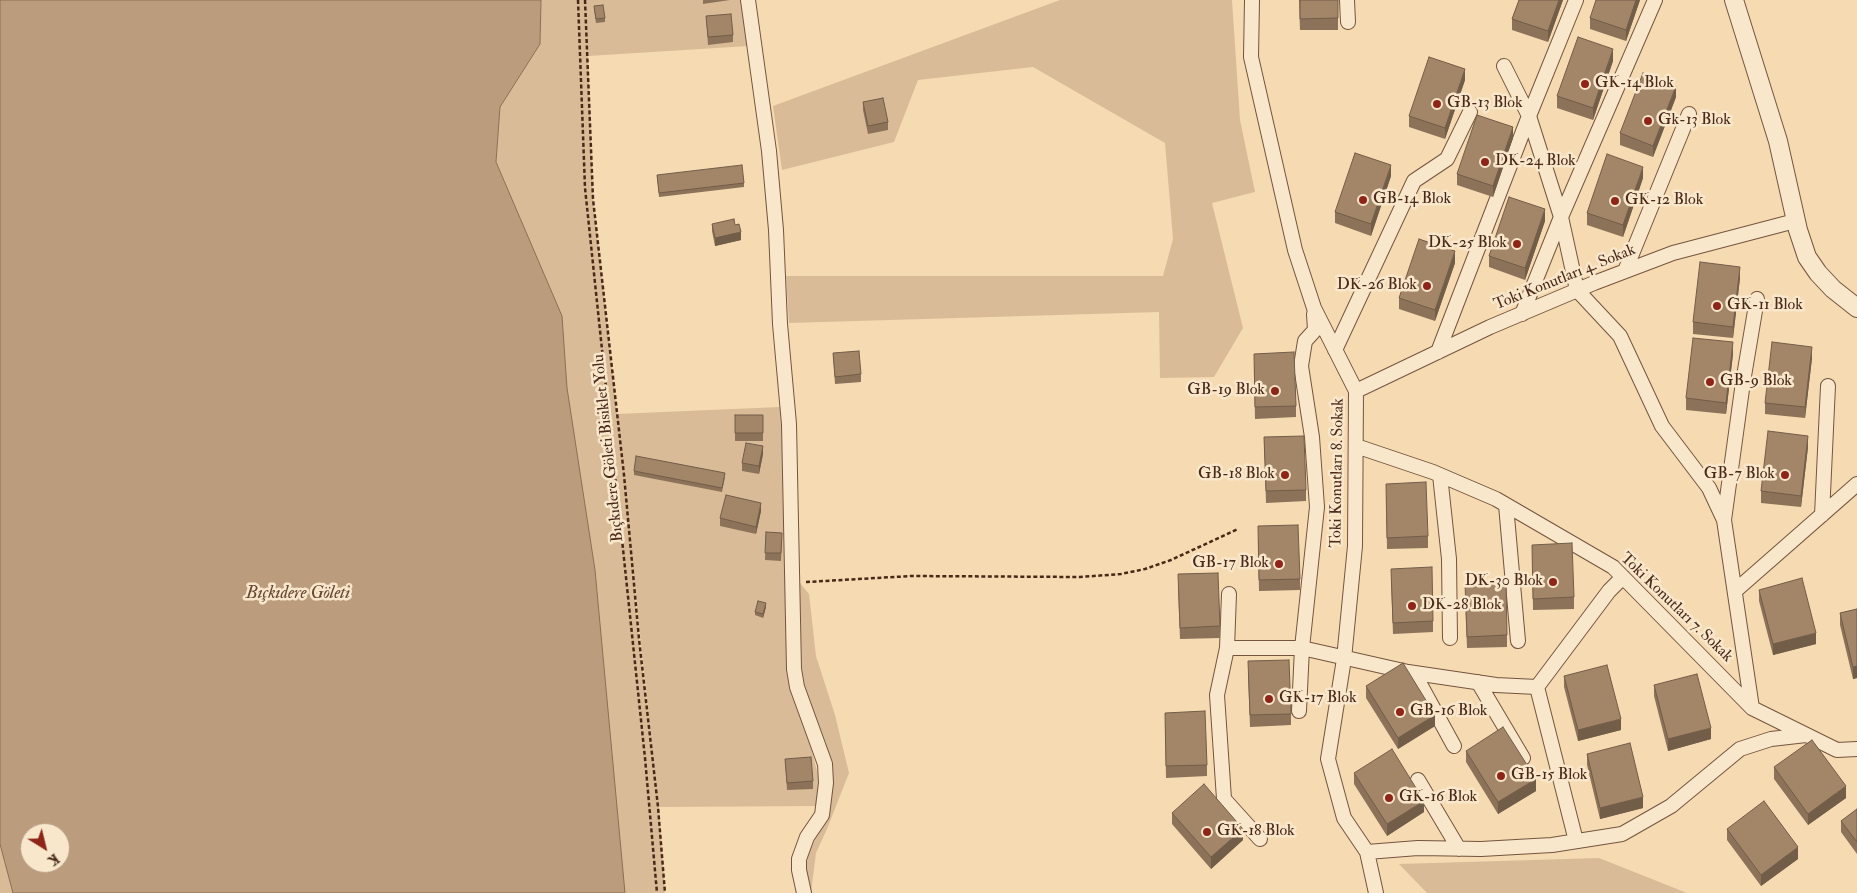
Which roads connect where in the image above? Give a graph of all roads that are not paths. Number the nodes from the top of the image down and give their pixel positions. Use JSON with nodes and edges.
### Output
{"nodes":[{"id":1,"x":748,"y":0,"type":"edge"},
{"id":2,"x":1252,"y":0,"type":"edge"},
{"id":3,"x":1347,"y":0,"type":"edge"},
{"id":4,"x":1576,"y":0,"type":"edge"},
{"id":5,"x":1655,"y":0,"type":"edge"},
{"id":6,"x":1734,"y":0,"type":"edge"},
{"id":7,"x":1348,"y":22,"type":"dead end"},
{"id":8,"x":1504,"y":66,"type":"dead end"},
{"id":9,"x":1470,"y":112,"type":"dead end"},
{"id":10,"x":1689,"y":114,"type":"dead end"},
{"id":11,"x":1529,"y":116,"type":"junction"},
{"id":12,"x":1561,"y":217,"type":"junction"},
{"id":13,"x":1795,"y":221,"type":"junction"},
{"id":14,"x":1625,"y":272,"type":"junction"},
{"id":15,"x":1577,"y":290,"type":"junction"},
{"id":16,"x":1757,"y":299,"type":"dead end"},
{"id":17,"x":1314,"y":308,"type":"junction"},
{"id":18,"x":1857,"y":308,"type":"edge"},
{"id":19,"x":1522,"y":314,"type":"junction"},
{"id":20,"x":1335,"y":350,"type":"junction"},
{"id":21,"x":1438,"y":352,"type":"junction"},
{"id":22,"x":1828,"y":386,"type":"dead end"},
{"id":23,"x":1356,"y":391,"type":"junction"},
{"id":24,"x":1356,"y":446,"type":"junction"},
{"id":25,"x":1440,"y":475,"type":"junction"},
{"id":26,"x":1857,"y":484,"type":"edge"},
{"id":27,"x":1506,"y":505,"type":"junction"},
{"id":28,"x":1822,"y":515,"type":"junction"},
{"id":29,"x":1724,"y":520,"type":"junction"},
{"id":30,"x":1623,"y":577,"type":"junction"},
{"id":31,"x":1735,"y":591,"type":"junction"},
{"id":32,"x":1229,"y":594,"type":"dead end"},
{"id":33,"x":1450,"y":638,"type":"dead end"},
{"id":34,"x":1518,"y":641,"type":"dead end"},
{"id":35,"x":1227,"y":648,"type":"junction"},
{"id":36,"x":1302,"y":648,"type":"junction"},
{"id":37,"x":1344,"y":659,"type":"junction"},
{"id":38,"x":1414,"y":673,"type":"junction"},
{"id":39,"x":1478,"y":682,"type":"junction"},
{"id":40,"x":1537,"y":687,"type":"junction"},
{"id":41,"x":1752,"y":708,"type":"junction"},
{"id":42,"x":1298,"y":711,"type":"dead end"},
{"id":43,"x":1806,"y":734,"type":"junction"},
{"id":44,"x":1454,"y":746,"type":"dead end"},
{"id":45,"x":1857,"y":749,"type":"edge"},
{"id":46,"x":1523,"y":758,"type":"edge"},
{"id":47,"x":1418,"y":780,"type":"dead end"},
{"id":48,"x":1260,"y":839,"type":"dead end"},
{"id":49,"x":1576,"y":841,"type":"junction"},
{"id":50,"x":1458,"y":849,"type":"junction"},
{"id":51,"x":1368,"y":852,"type":"junction"},
{"id":52,"x":804,"y":893,"type":"edge"},
{"id":53,"x":1376,"y":893,"type":"edge"}],
"edges":[{"from":1,"to":52,"type":"street"},
{"from":2,"to":17,"type":"street","name":"Toki Konutları 8. Sokak"},
{"from":3,"to":7,"type":"street"},
{"from":4,"to":11,"type":"street"},
{"from":5,"to":12,"type":"street"},
{"from":6,"to":13,"type":"street"},
{"from":8,"to":11,"type":"street"},
{"from":9,"to":20,"type":"street"},
{"from":10,"to":14,"type":"street"},
{"from":11,"to":12,"type":"street"},
{"from":11,"to":21,"type":"street"},
{"from":12,"to":15,"type":"street"},
{"from":12,"to":19,"type":"street"},
{"from":13,"to":14,"type":"street","name":"Toki Konutları 4. Sokak"},
{"from":13,"to":18,"type":"street"},
{"from":14,"to":15,"type":"street","name":"Toki Konutları 4. Sokak"},
{"from":15,"to":19,"type":"street","name":"Toki Konutları 4. Sokak"},
{"from":15,"to":29,"type":"street"},
{"from":16,"to":29,"type":"street"},
{"from":17,"to":20,"type":"street","name":"Toki Konutları 8. Sokak"},
{"from":17,"to":36,"type":"street"},
{"from":19,"to":21,"type":"street","name":"Toki Konutları 4. Sokak"},
{"from":20,"to":23,"type":"street","name":"Toki Konutları 8. Sokak"},
{"from":21,"to":23,"type":"street","name":"Toki Konutları 4. Sokak"},
{"from":22,"to":28,"type":"street"},
{"from":23,"to":24,"type":"street","name":"Toki Konutları 8. Sokak"},
{"from":24,"to":25,"type":"street","name":"Toki Konutları 7. Sokak"},
{"from":24,"to":37,"type":"street","name":"Toki Konutları 8. Sokak"},
{"from":25,"to":27,"type":"street","name":"Toki Konutları 7. Sokak"},
{"from":25,"to":33,"type":"street"},
{"from":26,"to":28,"type":"street"},
{"from":27,"to":30,"type":"street","name":"Toki Konutları 7. Sokak"},
{"from":27,"to":34,"type":"street"},
{"from":28,"to":31,"type":"street"},
{"from":29,"to":31,"type":"street"},
{"from":30,"to":40,"type":"street"},
{"from":30,"to":41,"type":"street","name":"Toki Konutları 7. Sokak"},
{"from":31,"to":41,"type":"street"},
{"from":32,"to":35,"type":"street"},
{"from":35,"to":36,"type":"street"},
{"from":35,"to":48,"type":"street"},
{"from":36,"to":37,"type":"street"},
{"from":36,"to":42,"type":"street"},
{"from":37,"to":38,"type":"street"},
{"from":37,"to":51,"type":"street","name":"Toki Konutları 8. Sokak"},
{"from":38,"to":39,"type":"street"},
{"from":38,"to":44,"type":"street"},
{"from":39,"to":40,"type":"street"},
{"from":39,"to":46,"type":"street"},
{"from":40,"to":49,"type":"street"},
{"from":41,"to":43,"type":"street","name":"Toki Konutları 7. Sokak"},
{"from":43,"to":45,"type":"street","name":"Toki Konutları 7. Sokak"},
{"from":43,"to":49,"type":"street"},
{"from":47,"to":50,"type":"street"},
{"from":49,"to":50,"type":"street"},
{"from":50,"to":51,"type":"street"},
{"from":51,"to":53,"type":"street","name":"Toki Konutları 8. Sokak"}]}
